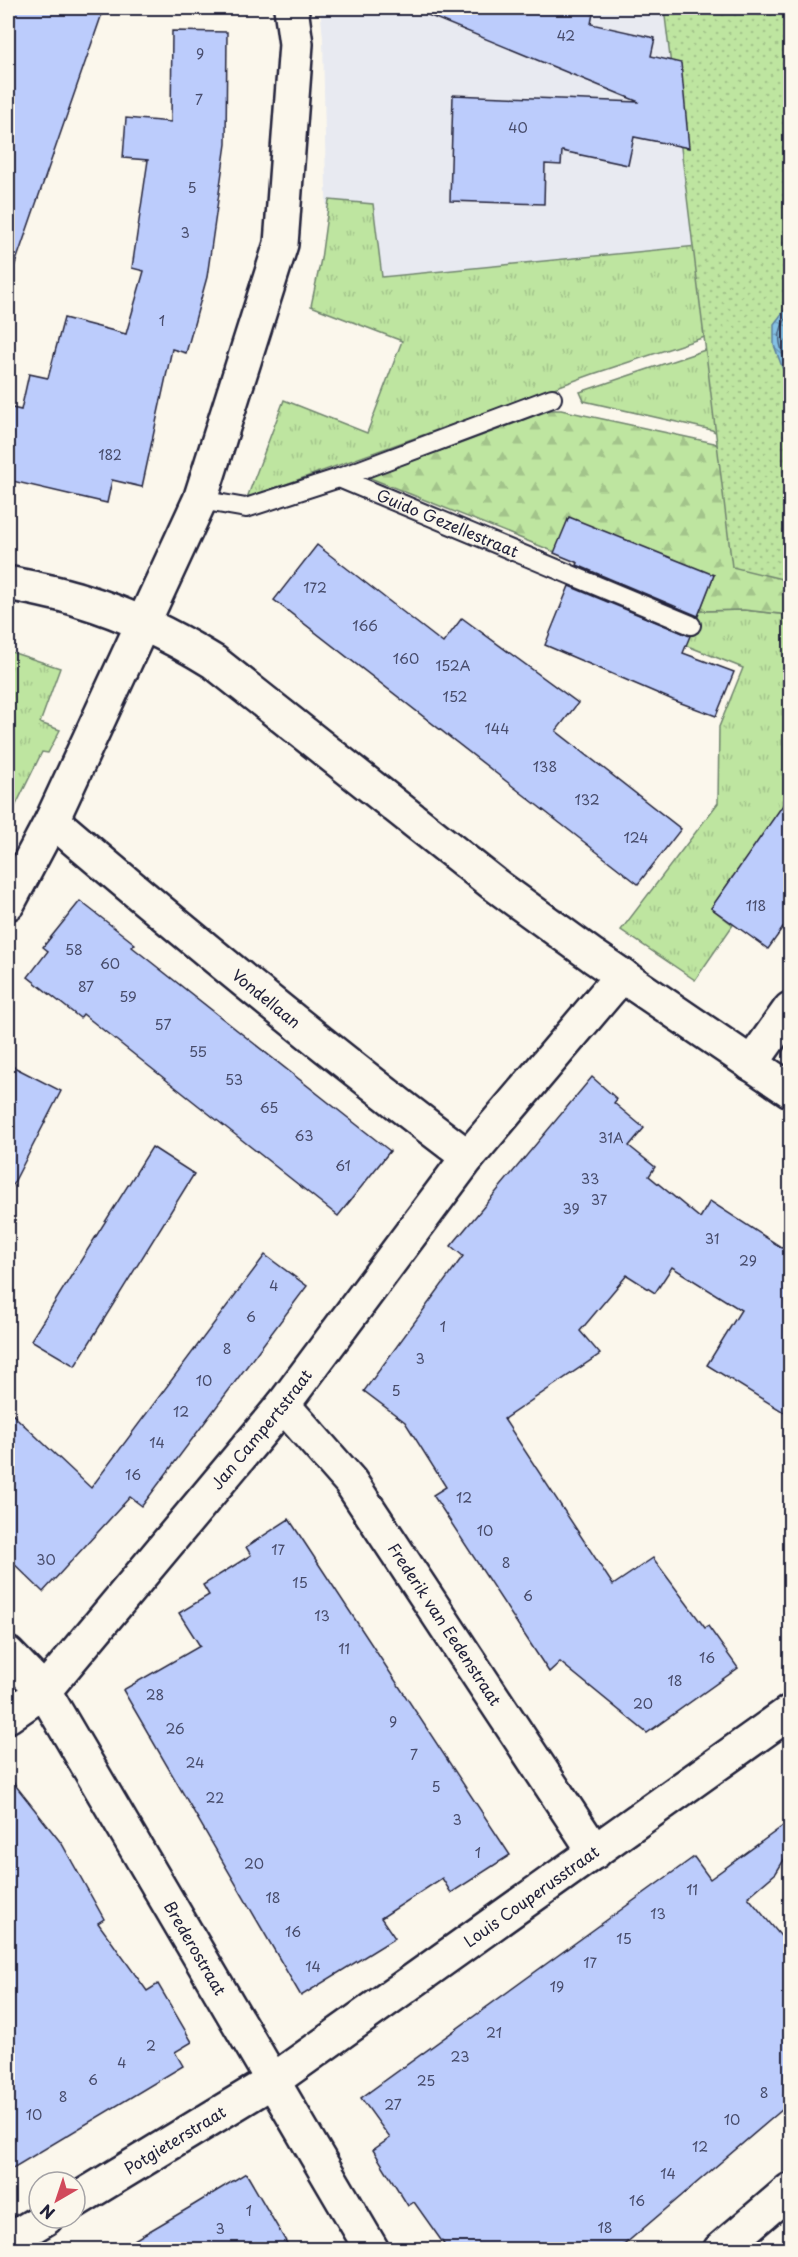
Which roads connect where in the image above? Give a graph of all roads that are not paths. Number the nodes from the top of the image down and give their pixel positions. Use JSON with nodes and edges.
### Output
{"nodes":[{"id":1,"x":291,"y":8,"type":"edge"},
{"id":2,"x":552,"y":398,"type":"dead end"},
{"id":3,"x":339,"y":478,"type":"junction"},
{"id":4,"x":200,"y":500,"type":"junction"},
{"id":5,"x":8,"y":583,"type":"edge"},
{"id":6,"x":144,"y":624,"type":"junction"},
{"id":7,"x":691,"y":625,"type":"dead end"},
{"id":8,"x":52,"y":820,"type":"junction"},
{"id":9,"x":8,"y":903,"type":"edge"},
{"id":10,"x":622,"y":975,"type":"junction"},
{"id":11,"x":790,"y":1009,"type":"edge"},
{"id":12,"x":751,"y":1064,"type":"junction"},
{"id":13,"x":790,"y":1090,"type":"edge"},
{"id":14,"x":468,"y":1157,"type":"junction"},
{"id":15,"x":283,"y":1405,"type":"junction"},
{"id":16,"x":8,"y":1654,"type":"edge"},
{"id":17,"x":44,"y":1691,"type":"junction"},
{"id":18,"x":790,"y":1712,"type":"edge"},
{"id":19,"x":8,"y":1716,"type":"edge"},
{"id":20,"x":595,"y":1852,"type":"junction"},
{"id":21,"x":274,"y":2080,"type":"junction"},
{"id":22,"x":790,"y":2190,"type":"edge"},
{"id":23,"x":87,"y":2194,"type":"edge"},
{"id":24,"x":27,"y":2230,"type":"edge"},
{"id":25,"x":8,"y":2241,"type":"edge"},
{"id":26,"x":372,"y":2250,"type":"edge"},
{"id":27,"x":720,"y":2250,"type":"edge"}],
"edges":[{"from":1,"to":4,"type":"street"},
{"from":2,"to":3,"type":"lane"},
{"from":3,"to":4,"type":"lane"},
{"from":3,"to":7,"type":"lane","name":"Guido Gezellestraat"},
{"from":4,"to":6,"type":"street"},
{"from":5,"to":6,"type":"street"},
{"from":6,"to":8,"type":"street"},
{"from":6,"to":10,"type":"street"},
{"from":8,"to":9,"type":"street"},
{"from":8,"to":14,"type":"street","name":"Vondellaan"},
{"from":10,"to":12,"type":"street"},
{"from":10,"to":14,"type":"street"},
{"from":11,"to":12,"type":"street"},
{"from":12,"to":13,"type":"street"},
{"from":14,"to":15,"type":"street","name":"Jan Campertstraat"},
{"from":15,"to":17,"type":"street","name":"Jan Campertstraat"},
{"from":15,"to":20,"type":"street","name":"Frederik van Eedenstraat"},
{"from":16,"to":17,"type":"street","name":"Brederostraat"},
{"from":17,"to":19,"type":"street","name":"Jan Campertstraat"},
{"from":17,"to":21,"type":"street","name":"Brederostraat"},
{"from":18,"to":20,"type":"street","name":"Louis Couperusstraat"},
{"from":20,"to":21,"type":"street","name":"Louis Couperusstraat"},
{"from":21,"to":23,"type":"street","name":"Potgieterstraat"},
{"from":21,"to":26,"type":"street","name":"Brederostraat"},
{"from":22,"to":27,"type":"street"},
{"from":24,"to":25,"type":"street"}]}
